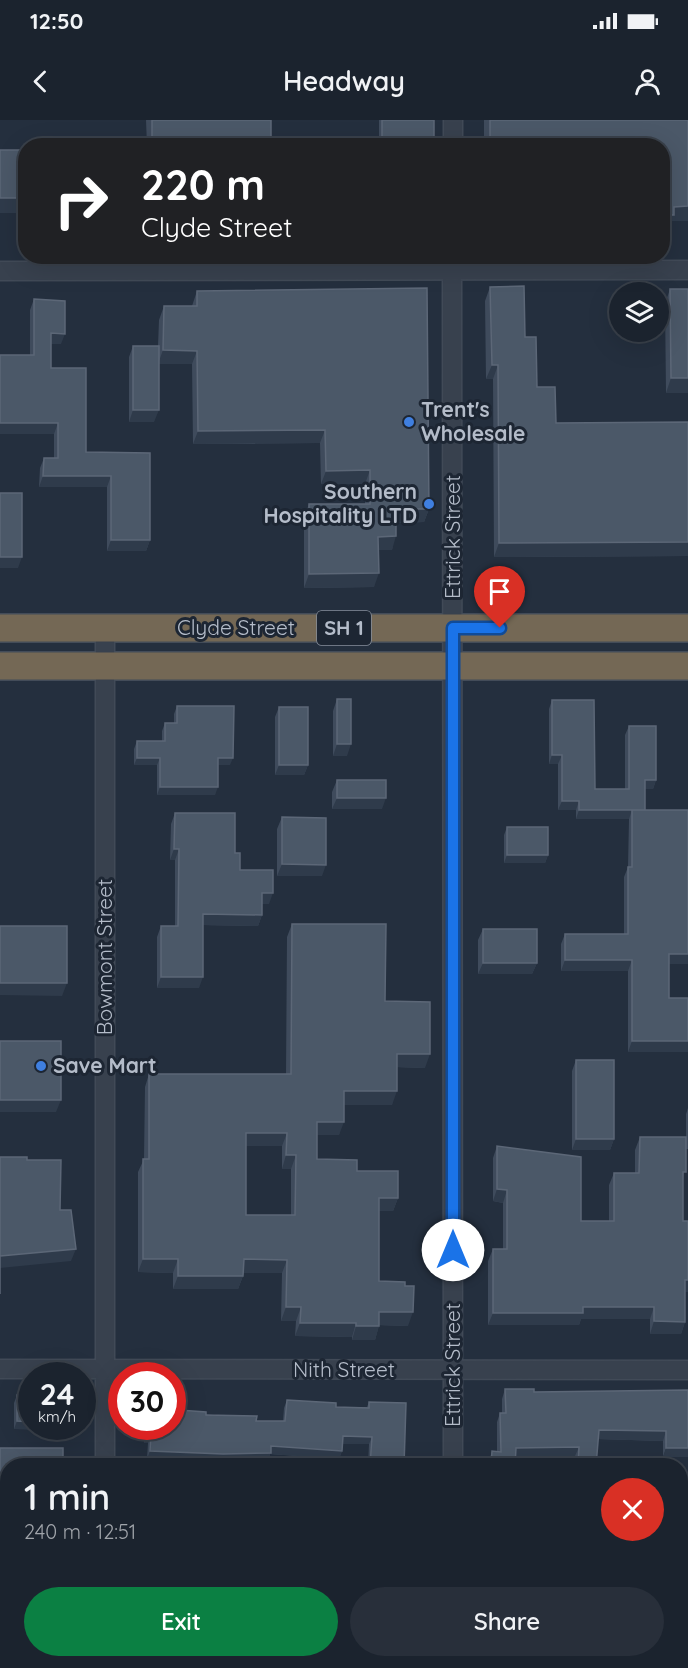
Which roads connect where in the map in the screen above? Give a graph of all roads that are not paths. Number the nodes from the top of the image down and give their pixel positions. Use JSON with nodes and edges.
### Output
{"nodes":[{"id":1,"x":453,"y":120,"type":"edge"},
{"id":2,"x":453,"y":138,"type":"edge"},
{"id":3,"x":452,"y":264,"type":"edge"},
{"id":4,"x":688,"y":270,"type":"edge"},
{"id":5,"x":0,"y":271,"type":"edge"},
{"id":6,"x":0,"y":628,"type":"edge"},
{"id":7,"x":105,"y":628,"type":"junction"},
{"id":8,"x":453,"y":628,"type":"junction"},
{"id":9,"x":688,"y":628,"type":"edge"},
{"id":10,"x":0,"y":666,"type":"edge"},
{"id":11,"x":105,"y":666,"type":"junction"},
{"id":12,"x":453,"y":666,"type":"junction"},
{"id":13,"x":688,"y":666,"type":"edge"},
{"id":14,"x":0,"y":1369,"type":"edge"},
{"id":15,"x":105,"y":1369,"type":"junction"},
{"id":16,"x":453,"y":1370,"type":"junction"},
{"id":17,"x":688,"y":1370,"type":"edge"},
{"id":18,"x":105,"y":1458,"type":"edge"},
{"id":19,"x":453,"y":1458,"type":"edge"}],
"edges":[{"from":1,"to":2,"type":"street"},
{"from":3,"to":4,"type":"street"},
{"from":3,"to":5,"type":"street"},
{"from":3,"to":8,"type":"street","name":"Ettrick Street"},
{"from":6,"to":7,"type":"highway","name":"Clyde Street","number":"SH 1"},
{"from":7,"to":8,"type":"highway","name":"Clyde Street","number":"SH 1"},
{"from":7,"to":11,"type":"street","name":"Bowmont Street"},
{"from":8,"to":9,"type":"highway","name":"Clyde Street","number":"SH 1"},
{"from":8,"to":12,"type":"street","name":"Ettrick Street"},
{"from":10,"to":11,"type":"highway","name":"Clyde Street","number":"SH 1"},
{"from":11,"to":12,"type":"highway","name":"Clyde Street","number":"SH 1"},
{"from":11,"to":15,"type":"street","name":"Bowmont Street"},
{"from":12,"to":13,"type":"highway","name":"Clyde Street","number":"SH 1"},
{"from":12,"to":16,"type":"street","name":"Ettrick Street"},
{"from":14,"to":15,"type":"street","name":"Nith Street"},
{"from":15,"to":16,"type":"street","name":"Nith Street"},
{"from":15,"to":18,"type":"street","name":"Bowmont Street"},
{"from":16,"to":17,"type":"street","name":"Nith Street"},
{"from":16,"to":19,"type":"street","name":"Ettrick Street"}]}
